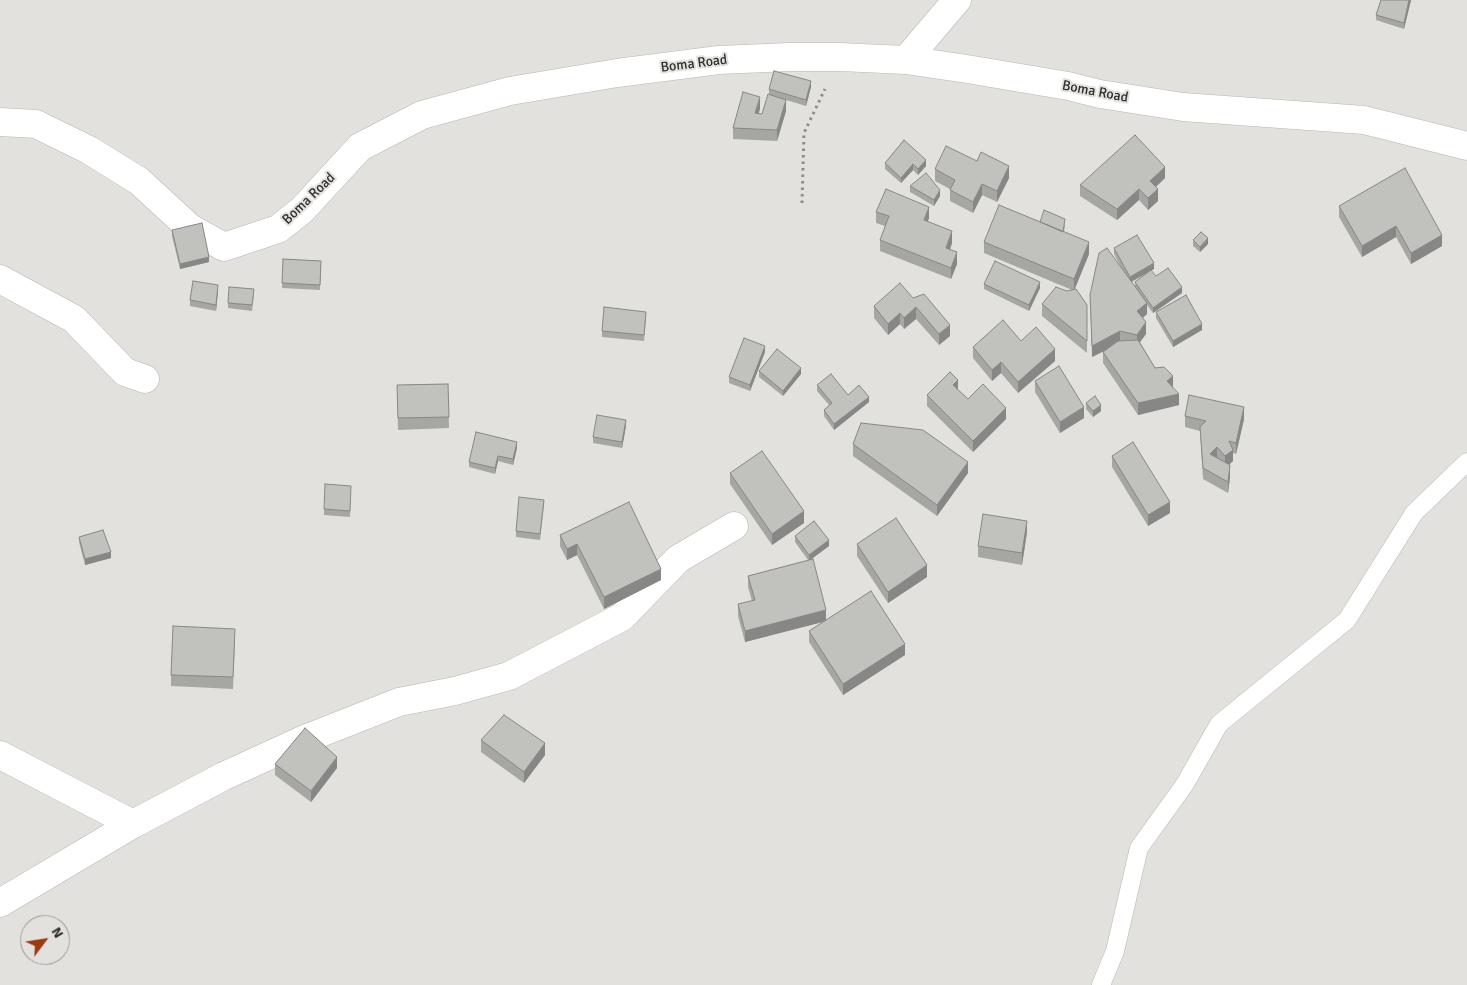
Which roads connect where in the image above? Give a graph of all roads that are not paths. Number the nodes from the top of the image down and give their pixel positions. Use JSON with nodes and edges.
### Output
{"nodes":[{"id":1,"x":957,"y":0,"type":"edge"},
{"id":2,"x":906,"y":60,"type":"junction"},
{"id":3,"x":0,"y":122,"type":"edge"},
{"id":4,"x":1467,"y":146,"type":"edge"},
{"id":5,"x":0,"y":279,"type":"edge"},
{"id":6,"x":145,"y":379,"type":"dead end"},
{"id":7,"x":1467,"y":462,"type":"edge"},
{"id":8,"x":734,"y":526,"type":"dead end"},
{"id":9,"x":0,"y":755,"type":"edge"},
{"id":10,"x":133,"y":824,"type":"junction"},
{"id":11,"x":0,"y":903,"type":"edge"},
{"id":12,"x":1101,"y":985,"type":"edge"}],
"edges":[{"from":1,"to":2,"type":"street"},
{"from":2,"to":3,"type":"street","name":"Boma Road"},
{"from":2,"to":4,"type":"street","name":"Boma Road"},
{"from":5,"to":6,"type":"street"},
{"from":7,"to":12,"type":"lane"},
{"from":8,"to":10,"type":"street"},
{"from":9,"to":10,"type":"street"},
{"from":10,"to":11,"type":"street"}]}
